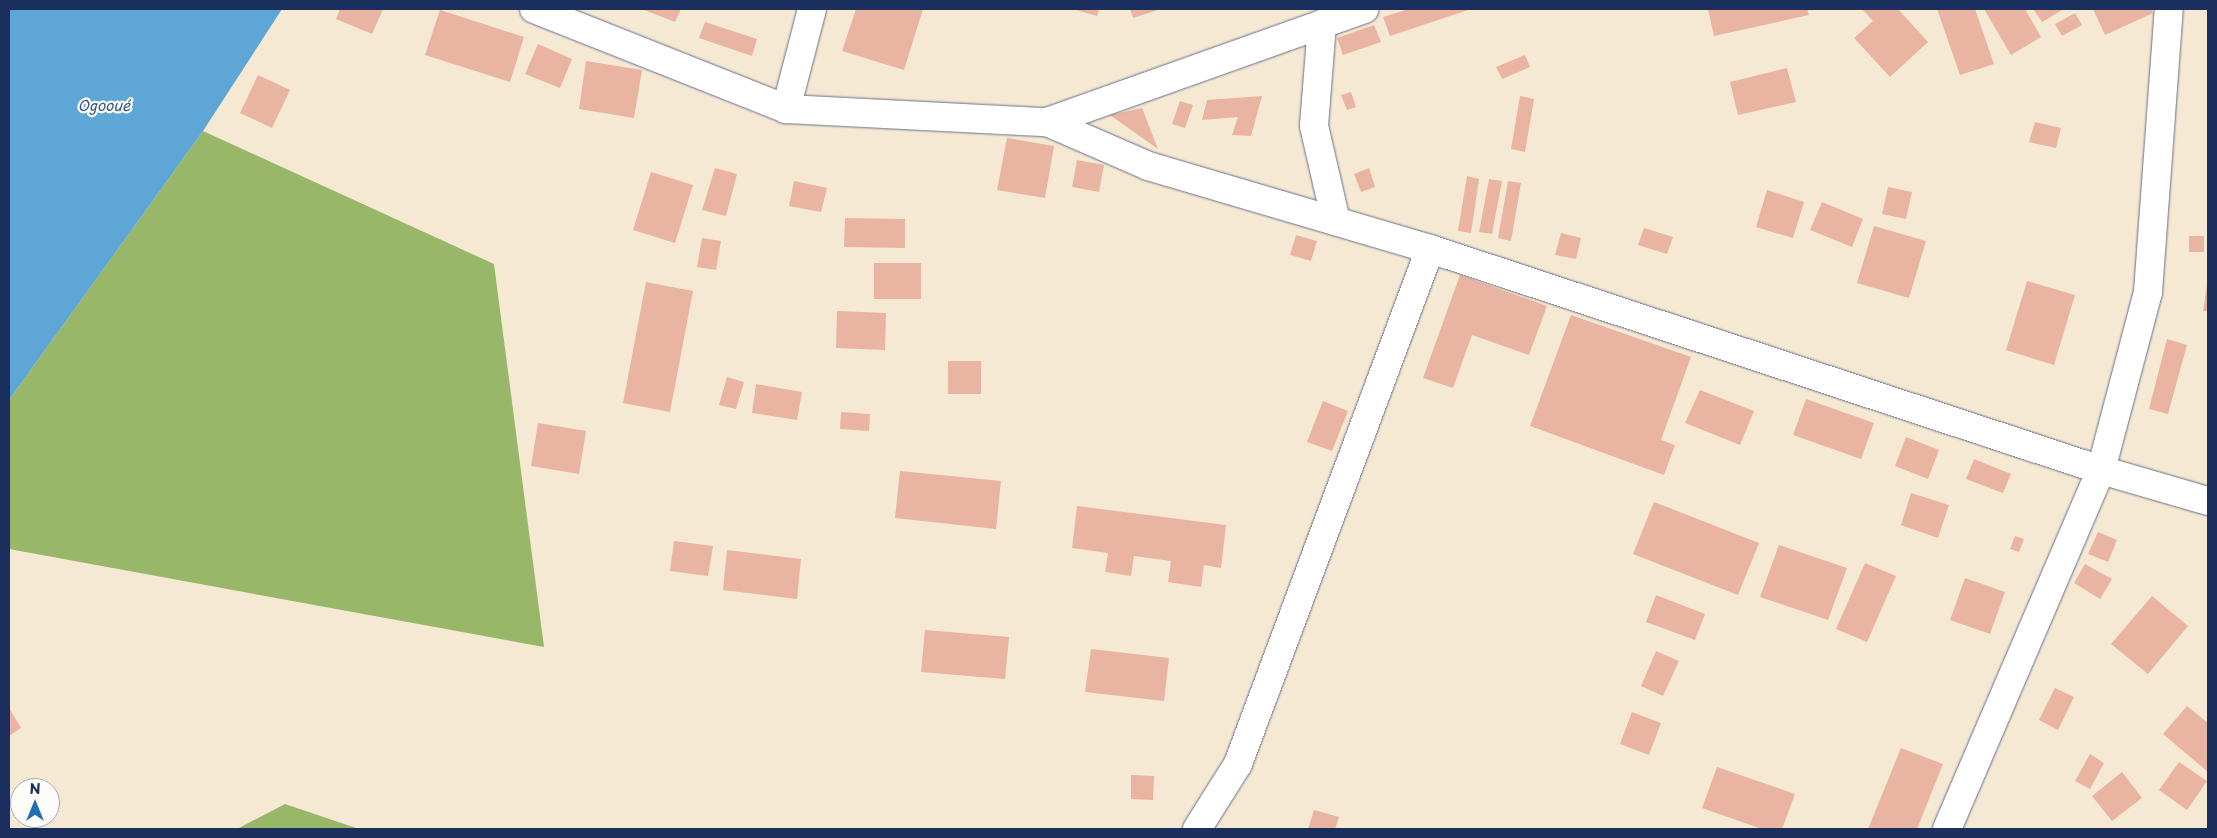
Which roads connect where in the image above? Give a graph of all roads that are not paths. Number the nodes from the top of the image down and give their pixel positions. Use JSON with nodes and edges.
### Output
{"nodes":[{"id":1,"x":534,"y":9,"type":"edge"},
{"id":2,"x":812,"y":9,"type":"edge"},
{"id":3,"x":1365,"y":9,"type":"edge"},
{"id":4,"x":2169,"y":9,"type":"edge"},
{"id":5,"x":1322,"y":24,"type":"junction"},
{"id":6,"x":786,"y":109,"type":"junction"},
{"id":7,"x":1047,"y":122,"type":"junction"},
{"id":8,"x":1336,"y":222,"type":"junction"},
{"id":9,"x":1430,"y":248,"type":"junction"},
{"id":10,"x":2102,"y":470,"type":"junction"},
{"id":11,"x":2208,"y":501,"type":"edge"},
{"id":12,"x":1197,"y":829,"type":"edge"},
{"id":13,"x":1947,"y":829,"type":"edge"}],
"edges":[{"from":1,"to":6,"type":"street"},
{"from":2,"to":6,"type":"street"},
{"from":3,"to":5,"type":"street"},
{"from":4,"to":10,"type":"street"},
{"from":5,"to":7,"type":"street"},
{"from":5,"to":8,"type":"street"},
{"from":6,"to":7,"type":"street"},
{"from":7,"to":8,"type":"street"},
{"from":8,"to":9,"type":"street"},
{"from":9,"to":10,"type":"street"},
{"from":9,"to":12,"type":"street"},
{"from":10,"to":11,"type":"street"},
{"from":10,"to":13,"type":"street"}]}
